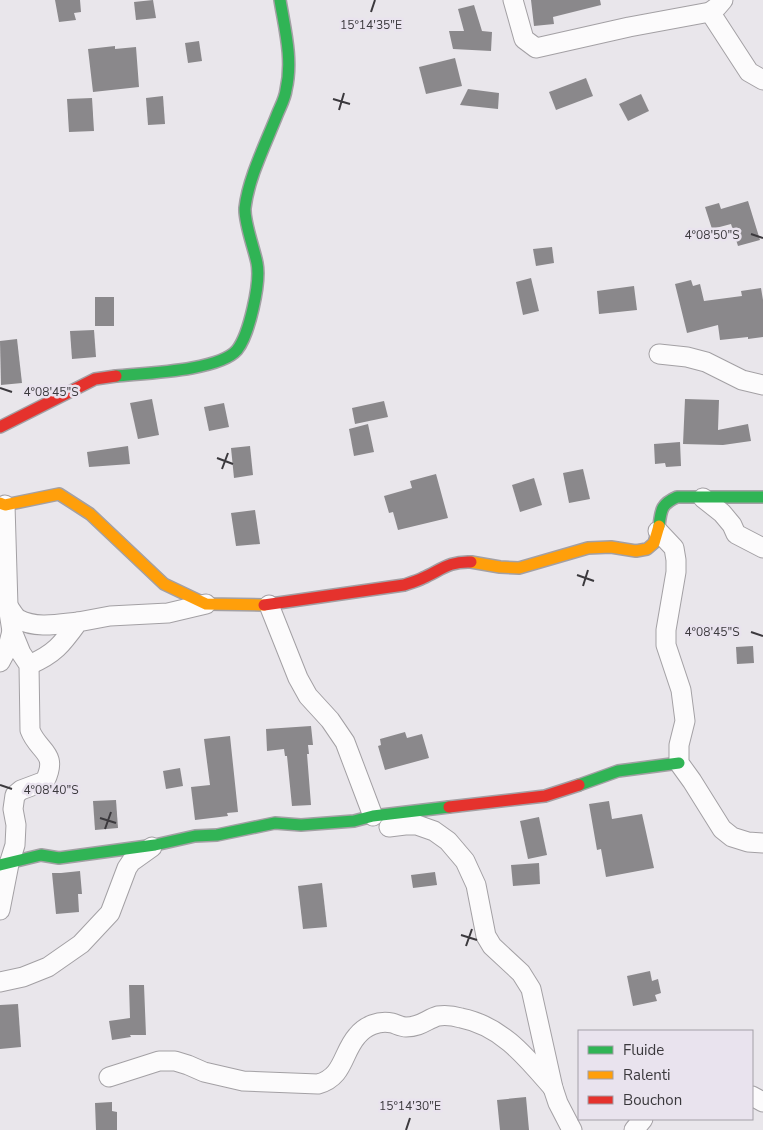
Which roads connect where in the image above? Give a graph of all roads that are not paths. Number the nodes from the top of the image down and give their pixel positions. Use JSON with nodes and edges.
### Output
{"nodes":[{"id":1,"x":280,"y":0,"type":"edge"},
{"id":2,"x":513,"y":0,"type":"edge"},
{"id":3,"x":717,"y":6,"type":"edge"},
{"id":4,"x":763,"y":80,"type":"edge"},
{"id":5,"x":659,"y":354,"type":"dead end"},
{"id":6,"x":763,"y":385,"type":"edge"},
{"id":7,"x":0,"y":427,"type":"edge"},
{"id":8,"x":763,"y":496,"type":"edge"},
{"id":9,"x":703,"y":498,"type":"junction"},
{"id":10,"x":2,"y":504,"type":"edge"},
{"id":11,"x":658,"y":531,"type":"junction"},
{"id":12,"x":763,"y":548,"type":"edge"},
{"id":13,"x":206,"y":604,"type":"junction"},
{"id":14,"x":269,"y":605,"type":"junction"},
{"id":15,"x":8,"y":606,"type":"junction"},
{"id":16,"x":78,"y":622,"type":"junction"},
{"id":17,"x":12,"y":631,"type":"junction"},
{"id":18,"x":0,"y":662,"type":"edge"},
{"id":19,"x":29,"y":665,"type":"junction"},
{"id":20,"x":679,"y":763,"type":"junction"},
{"id":21,"x":374,"y":816,"type":"junction"},
{"id":22,"x":354,"y":822,"type":"junction"},
{"id":23,"x":16,"y":825,"type":"junction"},
{"id":24,"x":763,"y":843,"type":"edge"},
{"id":25,"x":154,"y":845,"type":"junction"},
{"id":26,"x":40,"y":855,"type":"junction"},
{"id":27,"x":5,"y":864,"type":"edge"},
{"id":28,"x":0,"y":910,"type":"edge"},
{"id":29,"x":0,"y":982,"type":"edge"},
{"id":30,"x":110,"y":1077,"type":"dead end"},
{"id":31,"x":553,"y":1088,"type":"junction"},
{"id":32,"x":642,"y":1120,"type":"edge"},
{"id":33,"x":572,"y":1130,"type":"edge"},
{"id":34,"x":634,"y":1130,"type":"edge"}],
"edges":[{"from":1,"to":7,"type":"street"},
{"from":2,"to":3,"type":"street"},
{"from":3,"to":4,"type":"street"},
{"from":5,"to":6,"type":"street"},
{"from":8,"to":9,"type":"street"},
{"from":9,"to":11,"type":"street"},
{"from":9,"to":12,"type":"street"},
{"from":10,"to":13,"type":"street"},
{"from":10,"to":15,"type":"street"},
{"from":11,"to":14,"type":"street"},
{"from":11,"to":20,"type":"street"},
{"from":13,"to":14,"type":"street"},
{"from":13,"to":16,"type":"street"},
{"from":14,"to":21,"type":"street"},
{"from":15,"to":16,"type":"street"},
{"from":15,"to":17,"type":"street"},
{"from":16,"to":19,"type":"street"},
{"from":17,"to":18,"type":"street"},
{"from":17,"to":19,"type":"street"},
{"from":19,"to":23,"type":"street"},
{"from":20,"to":21,"type":"street"},
{"from":20,"to":24,"type":"street"},
{"from":21,"to":22,"type":"street"},
{"from":22,"to":25,"type":"street"},
{"from":22,"to":31,"type":"street"},
{"from":23,"to":26,"type":"street"},
{"from":23,"to":27,"type":"street"},
{"from":25,"to":26,"type":"street"},
{"from":25,"to":29,"type":"street"},
{"from":26,"to":27,"type":"street"},
{"from":27,"to":28,"type":"street"},
{"from":30,"to":31,"type":"street"},
{"from":31,"to":33,"type":"street"},
{"from":32,"to":34,"type":"street"}]}
